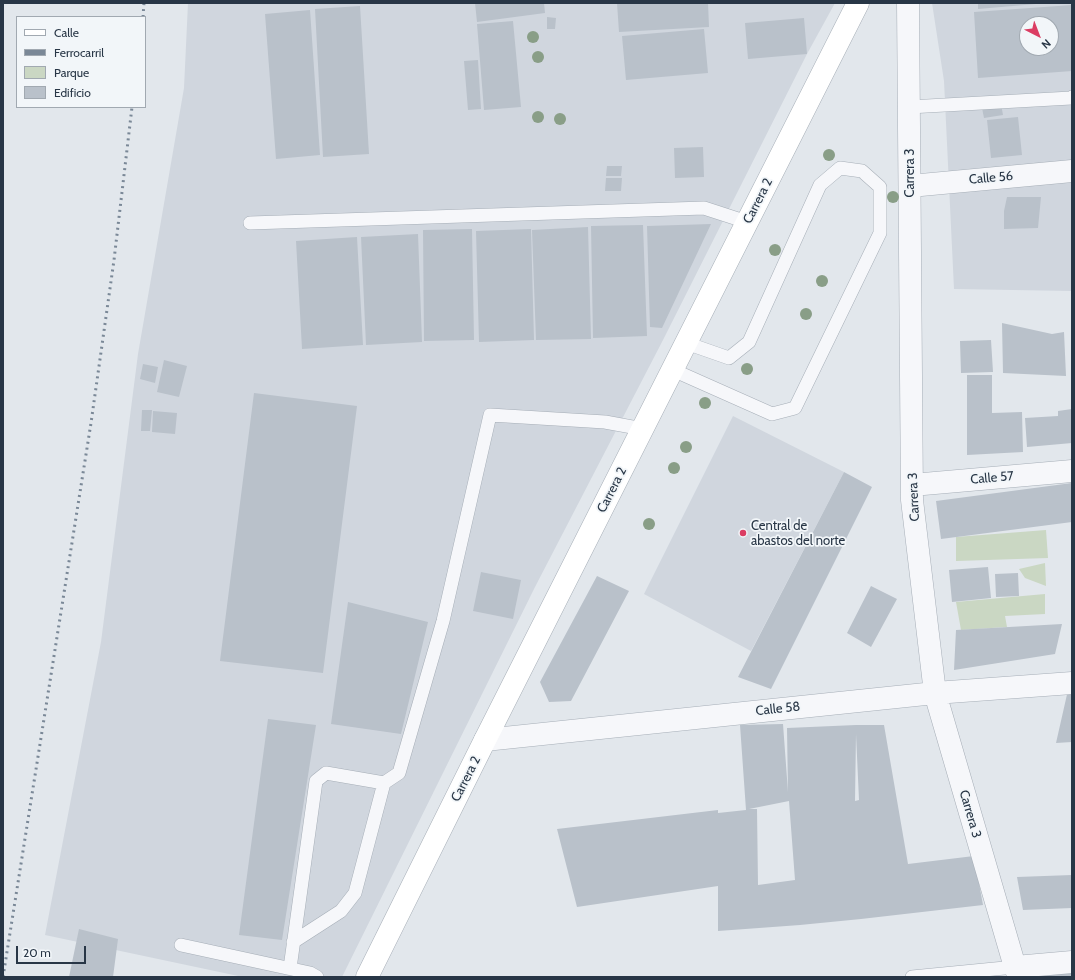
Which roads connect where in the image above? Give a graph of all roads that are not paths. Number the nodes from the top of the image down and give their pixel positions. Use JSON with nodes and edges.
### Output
{"nodes":[{"id":1,"x":858,"y":3,"type":"edge"},
{"id":2,"x":908,"y":3,"type":"edge"},
{"id":3,"x":1072,"y":97,"type":"edge"},
{"id":4,"x":909,"y":107,"type":"junction"},
{"id":5,"x":1072,"y":171,"type":"edge"},
{"id":6,"x":910,"y":186,"type":"junction"},
{"id":7,"x":747,"y":222,"type":"junction"},
{"id":8,"x":250,"y":223,"type":"dead end"},
{"id":9,"x":686,"y":344,"type":"junction"},
{"id":10,"x":673,"y":370,"type":"junction"},
{"id":11,"x":643,"y":429,"type":"junction"},
{"id":12,"x":1072,"y":471,"type":"edge"},
{"id":13,"x":912,"y":485,"type":"junction"},
{"id":14,"x":1072,"y":683,"type":"edge"},
{"id":15,"x":935,"y":693,"type":"junction"},
{"id":16,"x":485,"y":740,"type":"junction"},
{"id":17,"x":384,"y":783,"type":"junction"},
{"id":18,"x":293,"y":942,"type":"junction"},
{"id":19,"x":181,"y":945,"type":"dead end"},
{"id":20,"x":1072,"y":962,"type":"edge"},
{"id":21,"x":290,"y":968,"type":"junction"},
{"id":22,"x":1017,"y":972,"type":"edge"},
{"id":23,"x":317,"y":977,"type":"edge"},
{"id":24,"x":367,"y":977,"type":"edge"},
{"id":25,"x":912,"y":977,"type":"edge"}],
"edges":[{"from":1,"to":7,"type":"street","name":"Carrera 2"},
{"from":2,"to":4,"type":"street","name":"Carrera 3"},
{"from":3,"to":4,"type":"lane"},
{"from":4,"to":6,"type":"street","name":"Carrera 3"},
{"from":5,"to":6,"type":"street","name":"Calle 56"},
{"from":6,"to":13,"type":"street","name":"Carrera 3"},
{"from":7,"to":8,"type":"lane"},
{"from":7,"to":9,"type":"street","name":"Carrera 2"},
{"from":9,"to":10,"type":"street","name":"Carrera 2"},
{"from":9,"to":10,"type":"lane"},
{"from":10,"to":11,"type":"street","name":"Carrera 2"},
{"from":11,"to":16,"type":"street","name":"Carrera 2"},
{"from":11,"to":17,"type":"lane"},
{"from":12,"to":13,"type":"street","name":"Calle 57"},
{"from":13,"to":15,"type":"street","name":"Carrera 3"},
{"from":14,"to":15,"type":"street","name":"Calle 58"},
{"from":15,"to":16,"type":"street","name":"Calle 58"},
{"from":15,"to":22,"type":"street","name":"Carrera 3"},
{"from":16,"to":24,"type":"street","name":"Carrera 2"},
{"from":17,"to":18,"type":"lane"},
{"from":17,"to":18,"type":"lane"},
{"from":18,"to":21,"type":"lane"},
{"from":19,"to":21,"type":"lane"},
{"from":20,"to":22,"type":"street"},
{"from":21,"to":23,"type":"lane"},
{"from":22,"to":25,"type":"lane"}]}
